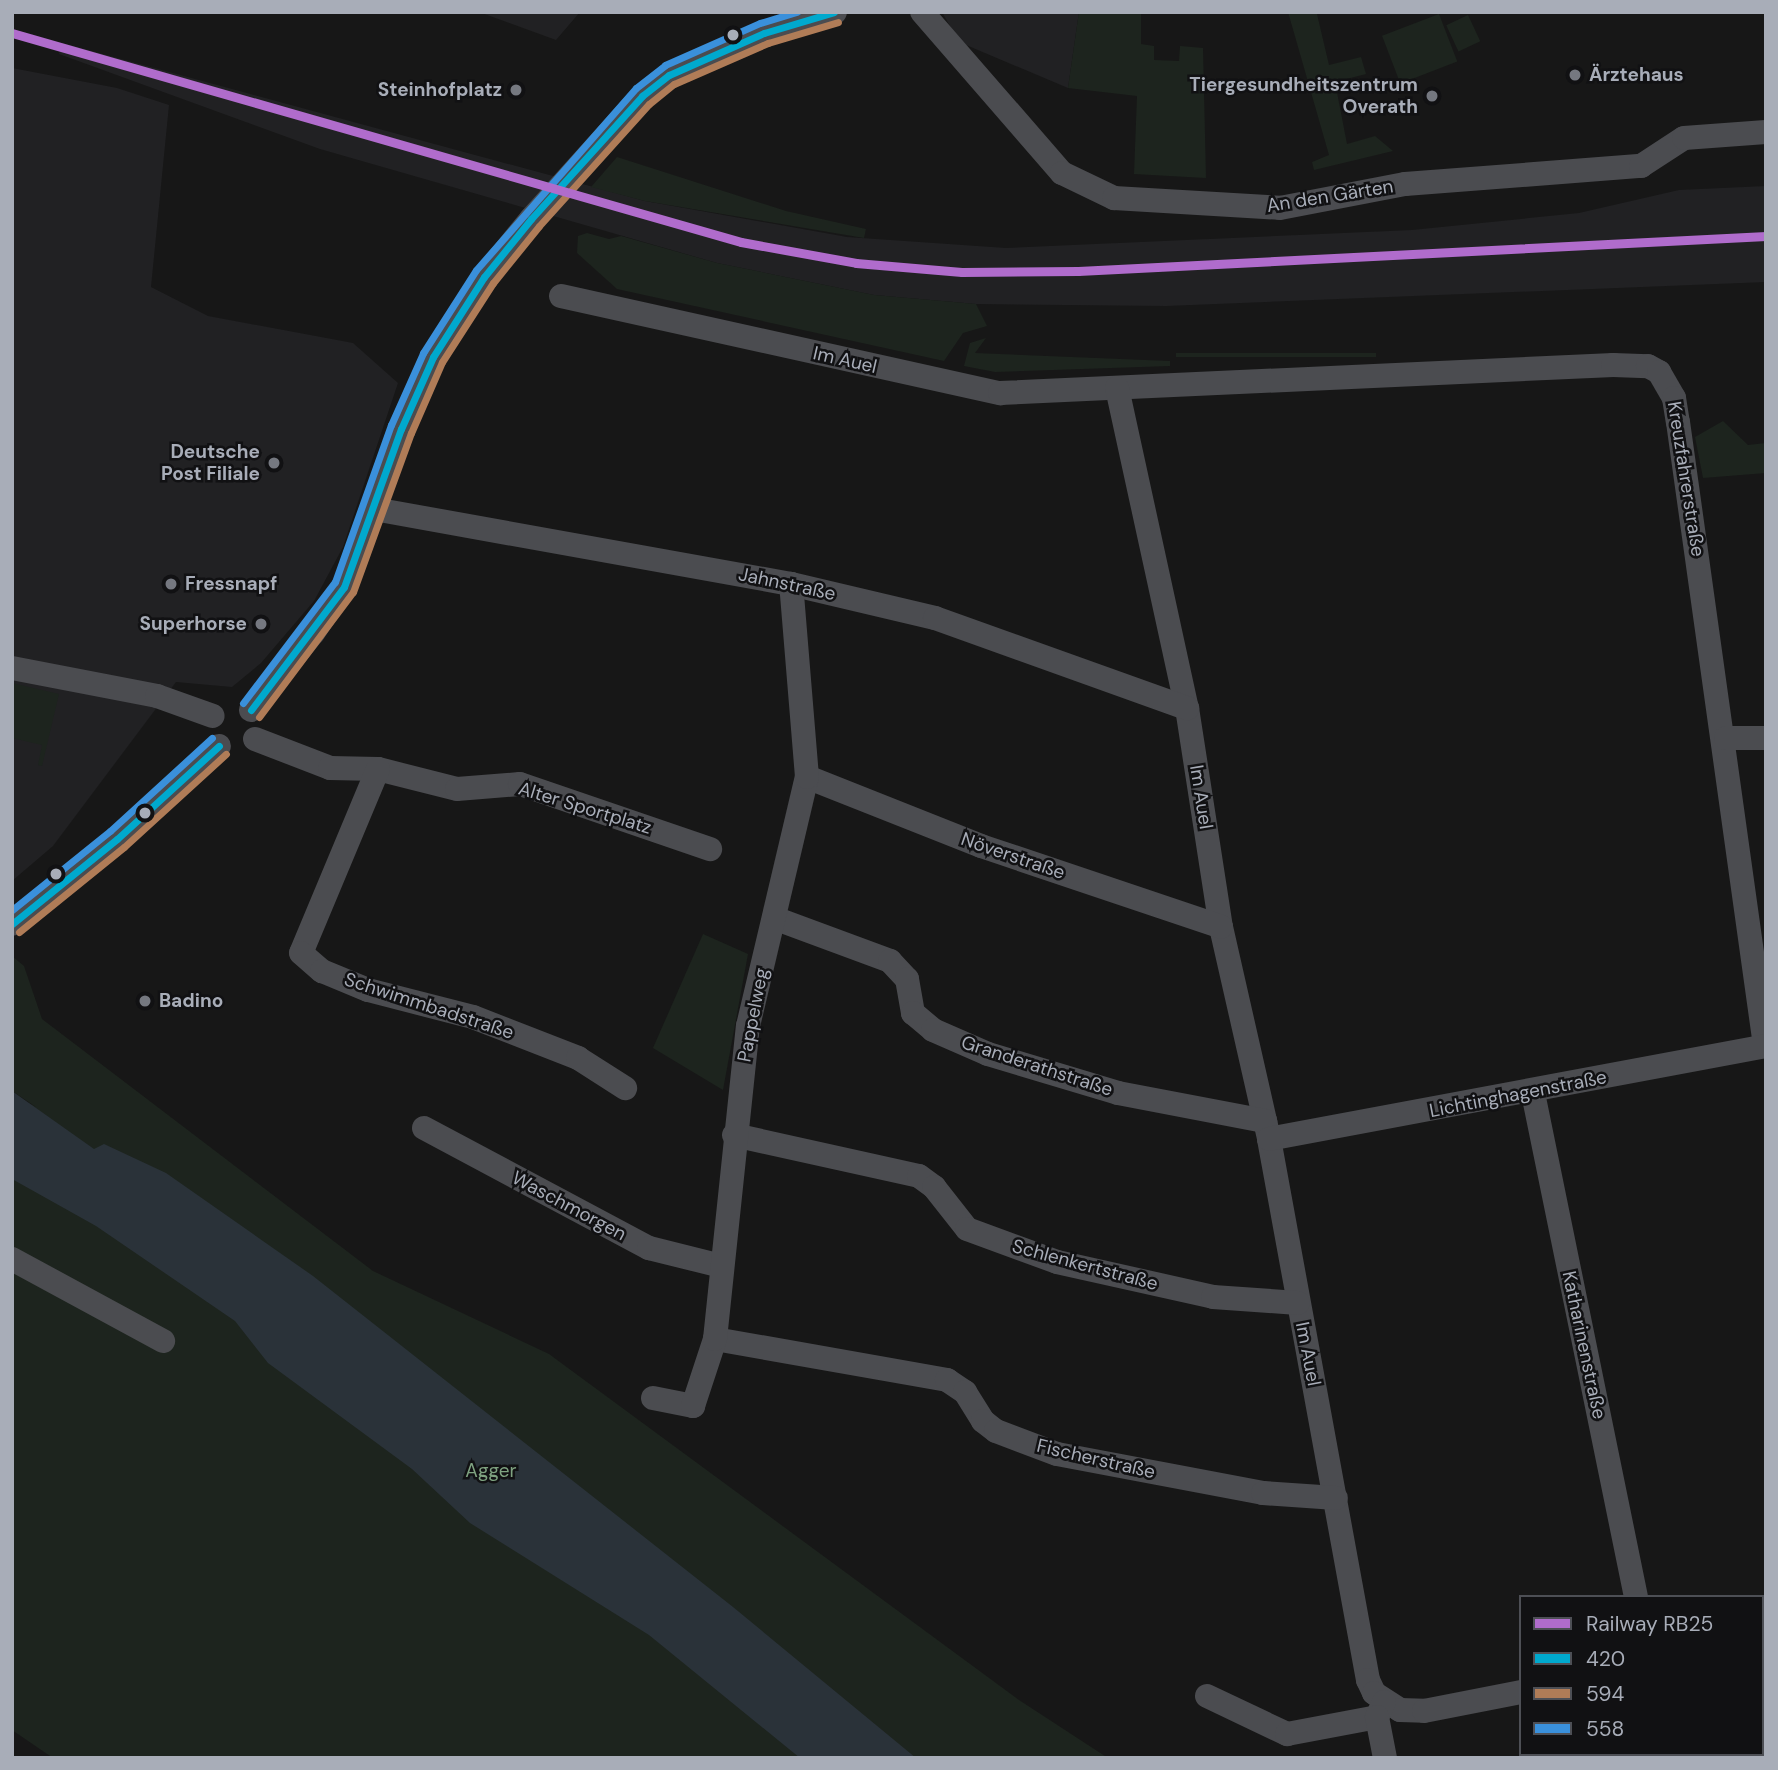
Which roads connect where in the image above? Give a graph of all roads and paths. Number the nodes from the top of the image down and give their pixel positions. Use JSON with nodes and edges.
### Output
{"nodes":[{"id":1,"x":835,"y":12,"type":"edge"},
{"id":2,"x":922,"y":12,"type":"edge"},
{"id":3,"x":1766,"y":132,"type":"edge"},
{"id":4,"x":561,"y":296,"type":"dead end"},
{"id":5,"x":1117,"y":388,"type":"junction"},
{"id":6,"x":374,"y":509,"type":"junction"},
{"id":7,"x":791,"y":584,"type":"junction"},
{"id":8,"x":12,"y":668,"type":"edge"},
{"id":9,"x":1187,"y":708,"type":"junction"},
{"id":10,"x":251,"y":710,"type":"junction"},
{"id":11,"x":213,"y":716,"type":"junction"},
{"id":12,"x":1726,"y":738,"type":"junction"},
{"id":13,"x":1766,"y":738,"type":"edge"},
{"id":14,"x":254,"y":739,"type":"junction"},
{"id":15,"x":219,"y":746,"type":"junction"},
{"id":16,"x":378,"y":769,"type":"junction"},
{"id":17,"x":807,"y":777,"type":"junction"},
{"id":18,"x":710,"y":849,"type":"dead end"},
{"id":19,"x":774,"y":918,"type":"junction"},
{"id":20,"x":12,"y":924,"type":"edge"},
{"id":21,"x":1221,"y":927,"type":"junction"},
{"id":22,"x":1765,"y":1046,"type":"edge"},
{"id":23,"x":625,"y":1088,"type":"dead end"},
{"id":24,"x":1533,"y":1093,"type":"junction"},
{"id":25,"x":424,"y":1128,"type":"dead end"},
{"id":26,"x":1267,"y":1130,"type":"junction"},
{"id":27,"x":734,"y":1135,"type":"junction"},
{"id":28,"x":12,"y":1259,"type":"edge"},
{"id":29,"x":721,"y":1266,"type":"junction"},
{"id":30,"x":1298,"y":1303,"type":"junction"},
{"id":31,"x":715,"y":1339,"type":"junction"},
{"id":32,"x":163,"y":1341,"type":"dead end"},
{"id":33,"x":653,"y":1398,"type":"dead end"},
{"id":34,"x":1336,"y":1497,"type":"junction"},
{"id":35,"x":1636,"y":1595,"type":"edge"},
{"id":36,"x":1519,"y":1692,"type":"edge"},
{"id":37,"x":1207,"y":1696,"type":"dead end"},
{"id":38,"x":1381,"y":1709,"type":"junction"},
{"id":39,"x":1385,"y":1758,"type":"edge"}],
"edges":[{"from":1,"to":6,"type":"street"},
{"from":2,"to":3,"type":"street","name":"An den Gärten"},
{"from":4,"to":5,"type":"street","name":"Im Auel"},
{"from":5,"to":9,"type":"street","name":"Im Auel"},
{"from":5,"to":12,"type":"street","name":"Kreuzfahrerstraße"},
{"from":6,"to":7,"type":"street","name":"Jahnstraße"},
{"from":6,"to":10,"type":"street"},
{"from":7,"to":9,"type":"street","name":"Jahnstraße"},
{"from":7,"to":17,"type":"street","name":"Pappelweg"},
{"from":8,"to":11,"type":"street"},
{"from":9,"to":21,"type":"street","name":"Im Auel"},
{"from":10,"to":11,"type":"street"},
{"from":10,"to":14,"type":"street"},
{"from":11,"to":15,"type":"street"},
{"from":12,"to":13,"type":"street"},
{"from":12,"to":22,"type":"street","name":"Kreuzfahrerstraße"},
{"from":14,"to":15,"type":"street"},
{"from":14,"to":16,"type":"street","name":"Alter Sportplatz"},
{"from":15,"to":20,"type":"street"},
{"from":16,"to":18,"type":"street","name":"Alter Sportplatz"},
{"from":16,"to":23,"type":"street","name":"Schwimmbadstraße"},
{"from":17,"to":19,"type":"street","name":"Pappelweg"},
{"from":17,"to":21,"type":"street","name":"Növerstraße"},
{"from":19,"to":26,"type":"street","name":"Granderathstraße"},
{"from":19,"to":27,"type":"street","name":"Pappelweg"},
{"from":21,"to":26,"type":"street","name":"Im Auel"},
{"from":22,"to":24,"type":"street","name":"Lichtinghagenstraße"},
{"from":24,"to":26,"type":"street","name":"Lichtinghagenstraße"},
{"from":24,"to":35,"type":"street","name":"Katharinenstraße"},
{"from":25,"to":29,"type":"street","name":"Waschmorgen"},
{"from":26,"to":30,"type":"street","name":"Im Auel"},
{"from":27,"to":29,"type":"street","name":"Pappelweg"},
{"from":27,"to":30,"type":"street","name":"Schlenkertstraße"},
{"from":28,"to":32,"type":"street"},
{"from":29,"to":31,"type":"street","name":"Pappelweg"},
{"from":30,"to":34,"type":"street","name":"Im Auel"},
{"from":31,"to":33,"type":"street","name":"Pappelweg"},
{"from":31,"to":34,"type":"street","name":"Fischerstraße"},
{"from":34,"to":38,"type":"street","name":"Im Auel"},
{"from":36,"to":38,"type":"street"},
{"from":37,"to":38,"type":"street"},
{"from":38,"to":39,"type":"street","name":"Im Auel"}]}
